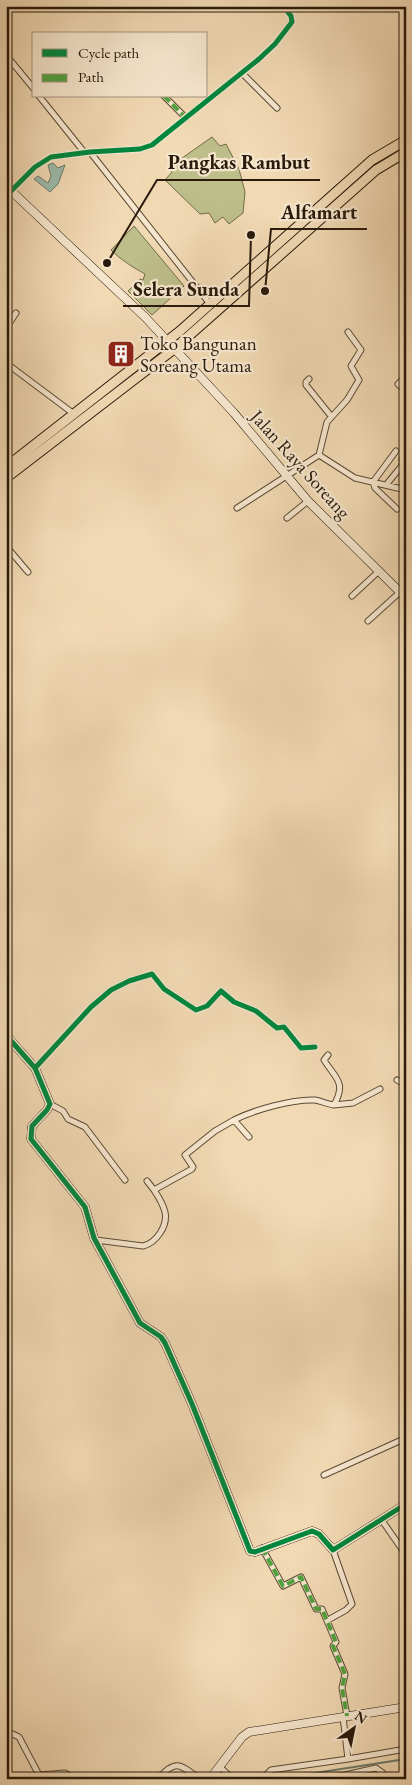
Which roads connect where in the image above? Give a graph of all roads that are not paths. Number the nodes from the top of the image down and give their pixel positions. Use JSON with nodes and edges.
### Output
{"nodes":[{"id":1,"x":283,"y":6,"type":"edge"},
{"id":2,"x":6,"y":55,"type":"edge"},
{"id":3,"x":242,"y":73,"type":"junction"},
{"id":4,"x":32,"y":87,"type":"edge"},
{"id":5,"x":41,"y":98,"type":"edge"},
{"id":6,"x":166,"y":98,"type":"edge"},
{"id":7,"x":208,"y":98,"type":"edge"},
{"id":8,"x":277,"y":108,"type":"dead end"},
{"id":9,"x":186,"y":118,"type":"junction"},
{"id":10,"x":406,"y":140,"type":"edge"},
{"id":11,"x":87,"y":152,"type":"junction"},
{"id":12,"x":406,"y":152,"type":"edge"},
{"id":13,"x":8,"y":188,"type":"edge"},
{"id":14,"x":210,"y":304,"type":"junction"},
{"id":15,"x":16,"y":313,"type":"dead end"},
{"id":16,"x":6,"y":328,"type":"edge"},
{"id":17,"x":348,"y":332,"type":"dead end"},
{"id":18,"x":167,"y":342,"type":"junction"},
{"id":19,"x":174,"y":349,"type":"junction"},
{"id":20,"x":6,"y":363,"type":"edge"},
{"id":21,"x":406,"y":376,"type":"edge"},
{"id":22,"x":309,"y":379,"type":"dead end"},
{"id":23,"x":406,"y":391,"type":"edge"},
{"id":24,"x":406,"y":408,"type":"edge"},
{"id":25,"x":75,"y":414,"type":"junction"},
{"id":26,"x":406,"y":414,"type":"edge"},
{"id":27,"x":332,"y":416,"type":"junction"},
{"id":28,"x":406,"y":429,"type":"edge"},
{"id":29,"x":406,"y":437,"type":"edge"},
{"id":30,"x":396,"y":451,"type":"dead end"},
{"id":31,"x":406,"y":455,"type":"edge"},
{"id":32,"x":319,"y":456,"type":"junction"},
{"id":33,"x":6,"y":467,"type":"edge"},
{"id":34,"x":287,"y":476,"type":"junction"},
{"id":35,"x":6,"y":478,"type":"edge"},
{"id":36,"x":373,"y":482,"type":"junction"},
{"id":37,"x":386,"y":485,"type":"junction"},
{"id":38,"x":406,"y":490,"type":"edge"},
{"id":39,"x":308,"y":501,"type":"junction"},
{"id":40,"x":237,"y":508,"type":"dead end"},
{"id":41,"x":397,"y":509,"type":"dead end"},
{"id":42,"x":287,"y":518,"type":"dead end"},
{"id":43,"x":6,"y":546,"type":"edge"},
{"id":44,"x":379,"y":571,"type":"junction"},
{"id":45,"x":28,"y":572,"type":"dead end"},
{"id":46,"x":403,"y":595,"type":"edge"},
{"id":47,"x":352,"y":596,"type":"dead end"},
{"id":48,"x":368,"y":621,"type":"dead end"},
{"id":49,"x":6,"y":1035,"type":"edge"},
{"id":50,"x":15,"y":1044,"type":"junction"},
{"id":51,"x":6,"y":1046,"type":"edge"},
{"id":52,"x":315,"y":1047,"type":"dead end"},
{"id":53,"x":328,"y":1054,"type":"dead end"},
{"id":54,"x":35,"y":1068,"type":"junction"},
{"id":55,"x":397,"y":1080,"type":"dead end"},
{"id":56,"x":406,"y":1084,"type":"edge"},
{"id":57,"x":380,"y":1088,"type":"dead end"},
{"id":58,"x":50,"y":1104,"type":"junction"},
{"id":59,"x":334,"y":1106,"type":"junction"},
{"id":60,"x":234,"y":1120,"type":"junction"},
{"id":61,"x":249,"y":1137,"type":"dead end"},
{"id":62,"x":125,"y":1180,"type":"dead end"},
{"id":63,"x":147,"y":1181,"type":"dead end"},
{"id":64,"x":154,"y":1190,"type":"junction"},
{"id":65,"x":96,"y":1240,"type":"junction"},
{"id":66,"x":406,"y":1438,"type":"edge"},
{"id":67,"x":324,"y":1475,"type":"dead end"},
{"id":68,"x":406,"y":1504,"type":"edge"},
{"id":69,"x":381,"y":1519,"type":"junction"},
{"id":70,"x":262,"y":1548,"type":"junction"},
{"id":71,"x":333,"y":1550,"type":"junction"},
{"id":72,"x":406,"y":1555,"type":"edge"},
{"id":73,"x":328,"y":1620,"type":"junction"},
{"id":74,"x":406,"y":1707,"type":"edge"},
{"id":75,"x":345,"y":1717,"type":"junction"},
{"id":76,"x":6,"y":1731,"type":"edge"},
{"id":77,"x":406,"y":1749,"type":"edge"},
{"id":78,"x":348,"y":1759,"type":"junction"},
{"id":79,"x":220,"y":1767,"type":"junction"},
{"id":80,"x":39,"y":1777,"type":"edge"},
{"id":81,"x":346,"y":1777,"type":"edge"},
{"id":82,"x":71,"y":1778,"type":"edge"},
{"id":83,"x":158,"y":1779,"type":"edge"},
{"id":84,"x":200,"y":1779,"type":"edge"},
{"id":85,"x":210,"y":1779,"type":"edge"},
{"id":86,"x":233,"y":1779,"type":"edge"},
{"id":87,"x":262,"y":1779,"type":"edge"},
{"id":88,"x":318,"y":1779,"type":"edge"},
{"id":89,"x":384,"y":1779,"type":"edge"}],
"edges":[{"from":1,"to":3,"type":"street"},
{"from":2,"to":4,"type":"street"},
{"from":3,"to":7,"type":"street"},
{"from":3,"to":8,"type":"street"},
{"from":5,"to":11,"type":"street"},
{"from":6,"to":9,"type":"street"},
{"from":7,"to":9,"type":"street"},
{"from":9,"to":11,"type":"street"},
{"from":10,"to":14,"type":"highway"},
{"from":11,"to":13,"type":"street"},
{"from":11,"to":14,"type":"street"},
{"from":12,"to":19,"type":"highway"},
{"from":13,"to":18,"type":"street","name":"Jalan Raya Soreang"},
{"from":14,"to":18,"type":"highway"},
{"from":15,"to":16,"type":"street"},
{"from":17,"to":27,"type":"street"},
{"from":18,"to":19,"type":"street","name":"Jalan Raya Soreang"},
{"from":18,"to":25,"type":"highway"},
{"from":19,"to":34,"type":"street","name":"Jalan Raya Soreang"},
{"from":19,"to":35,"type":"highway"},
{"from":20,"to":25,"type":"street"},
{"from":21,"to":23,"type":"street"},
{"from":22,"to":27,"type":"street"},
{"from":24,"to":26,"type":"street"},
{"from":25,"to":33,"type":"highway"},
{"from":27,"to":32,"type":"street"},
{"from":28,"to":29,"type":"street"},
{"from":30,"to":36,"type":"street"},
{"from":31,"to":37,"type":"street"},
{"from":32,"to":34,"type":"street"},
{"from":32,"to":36,"type":"street"},
{"from":34,"to":39,"type":"street","name":"Jalan Raya Soreang"},
{"from":34,"to":40,"type":"street"},
{"from":36,"to":37,"type":"street"},
{"from":36,"to":41,"type":"street"},
{"from":37,"to":38,"type":"street"},
{"from":39,"to":42,"type":"street"},
{"from":39,"to":44,"type":"street","name":"Jalan Raya Soreang"},
{"from":43,"to":45,"type":"street"},
{"from":44,"to":46,"type":"street","name":"Jalan Raya Soreang"},
{"from":44,"to":47,"type":"street"},
{"from":46,"to":48,"type":"street"},
{"from":49,"to":50,"type":"street"},
{"from":50,"to":51,"type":"street"},
{"from":50,"to":54,"type":"street"},
{"from":52,"to":54,"type":"street"},
{"from":53,"to":59,"type":"street"},
{"from":54,"to":58,"type":"street"},
{"from":55,"to":56,"type":"street"},
{"from":57,"to":59,"type":"street"},
{"from":58,"to":62,"type":"street"},
{"from":58,"to":65,"type":"street"},
{"from":59,"to":60,"type":"street"},
{"from":60,"to":61,"type":"street"},
{"from":60,"to":64,"type":"street"},
{"from":63,"to":64,"type":"street"},
{"from":64,"to":65,"type":"street"},
{"from":65,"to":70,"type":"street"},
{"from":66,"to":67,"type":"street"},
{"from":68,"to":69,"type":"street"},
{"from":69,"to":71,"type":"street"},
{"from":69,"to":72,"type":"street"},
{"from":70,"to":71,"type":"street"},
{"from":70,"to":73,"type":"street"},
{"from":71,"to":73,"type":"street"},
{"from":73,"to":75,"type":"street"},
{"from":74,"to":75,"type":"street"},
{"from":75,"to":78,"type":"street"},
{"from":75,"to":79,"type":"street"},
{"from":76,"to":80,"type":"street"},
{"from":77,"to":78,"type":"street"},
{"from":78,"to":87,"type":"street"},
{"from":79,"to":85,"type":"street"},
{"from":79,"to":86,"type":"street"},
{"from":80,"to":82,"type":"street"},
{"from":81,"to":88,"type":"street"},
{"from":81,"to":89,"type":"street"},
{"from":83,"to":84,"type":"street"}]}
